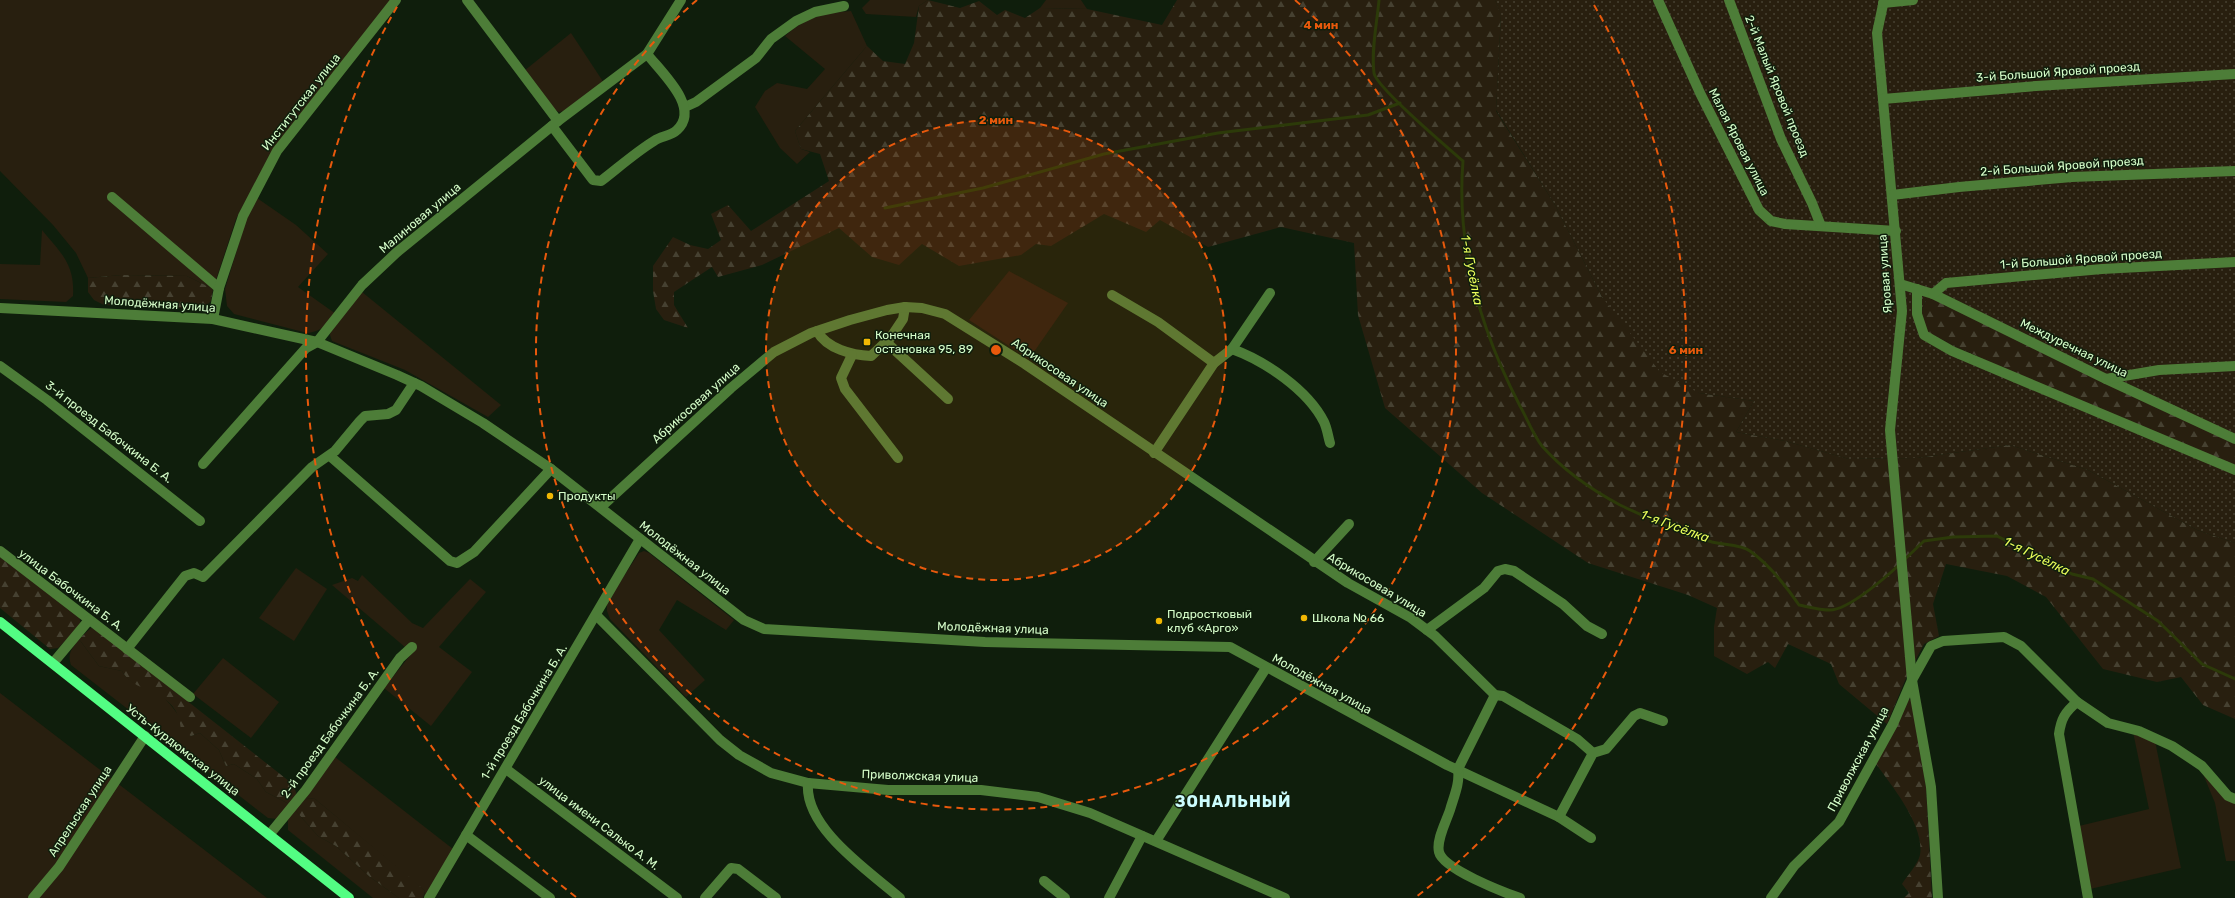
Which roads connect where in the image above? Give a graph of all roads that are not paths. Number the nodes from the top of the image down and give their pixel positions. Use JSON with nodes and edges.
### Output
{"nodes":[{"id":1,"x":396,"y":0,"type":"edge"},
{"id":2,"x":467,"y":0,"type":"edge"},
{"id":3,"x":681,"y":0,"type":"edge"},
{"id":4,"x":1658,"y":0,"type":"edge"},
{"id":5,"x":1729,"y":0,"type":"edge"},
{"id":6,"x":1912,"y":0,"type":"edge"},
{"id":7,"x":1884,"y":2,"type":"edge"},
{"id":8,"x":844,"y":6,"type":"dead end"},
{"id":9,"x":647,"y":54,"type":"junction"},
{"id":10,"x":2235,"y":74,"type":"edge"},
{"id":11,"x":1883,"y":99,"type":"junction"},
{"id":12,"x":685,"y":107,"type":"junction"},
{"id":13,"x":555,"y":123,"type":"junction"},
{"id":14,"x":2235,"y":171,"type":"edge"},
{"id":15,"x":1892,"y":195,"type":"junction"},
{"id":16,"x":112,"y":197,"type":"dead end"},
{"id":17,"x":1821,"y":226,"type":"junction"},
{"id":18,"x":1896,"y":231,"type":"junction"},
{"id":19,"x":2235,"y":262,"type":"edge"},
{"id":20,"x":1900,"y":284,"type":"junction"},
{"id":21,"x":219,"y":288,"type":"junction"},
{"id":22,"x":1917,"y":289,"type":"junction"},
{"id":23,"x":1270,"y":293,"type":"dead end"},
{"id":24,"x":1933,"y":294,"type":"junction"},
{"id":25,"x":1112,"y":295,"type":"dead end"},
{"id":26,"x":905,"y":307,"type":"junction"},
{"id":27,"x":0,"y":308,"type":"edge"},
{"id":28,"x":213,"y":320,"type":"junction"},
{"id":29,"x":817,"y":331,"type":"junction"},
{"id":30,"x":317,"y":342,"type":"junction"},
{"id":31,"x":886,"y":342,"type":"junction"},
{"id":32,"x":1232,"y":349,"type":"junction"},
{"id":33,"x":852,"y":355,"type":"junction"},
{"id":34,"x":1214,"y":363,"type":"junction"},
{"id":35,"x":0,"y":366,"type":"edge"},
{"id":36,"x":2235,"y":366,"type":"edge"},
{"id":37,"x":2106,"y":379,"type":"junction"},
{"id":38,"x":414,"y":383,"type":"junction"},
{"id":39,"x":948,"y":399,"type":"dead end"},
{"id":40,"x":2235,"y":439,"type":"edge"},
{"id":41,"x":1330,"y":443,"type":"dead end"},
{"id":42,"x":1154,"y":453,"type":"junction"},
{"id":43,"x":330,"y":456,"type":"junction"},
{"id":44,"x":898,"y":458,"type":"dead end"},
{"id":45,"x":203,"y":464,"type":"dead end"},
{"id":46,"x":551,"y":469,"type":"junction"},
{"id":47,"x":2235,"y":470,"type":"edge"},
{"id":48,"x":601,"y":507,"type":"junction"},
{"id":49,"x":200,"y":521,"type":"dead end"},
{"id":50,"x":1349,"y":524,"type":"dead end"},
{"id":51,"x":640,"y":539,"type":"junction"},
{"id":52,"x":0,"y":551,"type":"edge"},
{"id":53,"x":1314,"y":562,"type":"junction"},
{"id":54,"x":597,"y":616,"type":"junction"},
{"id":55,"x":89,"y":620,"type":"junction"},
{"id":56,"x":0,"y":622,"type":"edge"},
{"id":57,"x":1427,"y":630,"type":"junction"},
{"id":58,"x":1602,"y":634,"type":"dead end"},
{"id":59,"x":412,"y":647,"type":"dead end"},
{"id":60,"x":127,"y":649,"type":"junction"},
{"id":61,"x":53,"y":664,"type":"junction"},
{"id":62,"x":1266,"y":668,"type":"junction"},
{"id":63,"x":1912,"y":680,"type":"junction"},
{"id":64,"x":1495,"y":695,"type":"junction"},
{"id":65,"x":190,"y":697,"type":"dead end"},
{"id":66,"x":2077,"y":702,"type":"junction"},
{"id":67,"x":1663,"y":721,"type":"dead end"},
{"id":68,"x":145,"y":736,"type":"junction"},
{"id":69,"x":1593,"y":753,"type":"junction"},
{"id":70,"x":506,"y":769,"type":"junction"},
{"id":71,"x":1458,"y":769,"type":"junction"},
{"id":72,"x":808,"y":783,"type":"junction"},
{"id":73,"x":2235,"y":799,"type":"edge"},
{"id":74,"x":1560,"y":818,"type":"junction"},
{"id":75,"x":270,"y":835,"type":"junction"},
{"id":76,"x":466,"y":835,"type":"junction"},
{"id":77,"x":1142,"y":836,"type":"junction"},
{"id":78,"x":1591,"y":838,"type":"dead end"},
{"id":79,"x":1156,"y":841,"type":"junction"},
{"id":80,"x":1044,"y":882,"type":"dead end"},
{"id":81,"x":34,"y":898,"type":"edge"},
{"id":82,"x":349,"y":898,"type":"edge"},
{"id":83,"x":429,"y":898,"type":"edge"},
{"id":84,"x":550,"y":898,"type":"edge"},
{"id":85,"x":677,"y":898,"type":"edge"},
{"id":86,"x":705,"y":898,"type":"edge"},
{"id":87,"x":776,"y":898,"type":"edge"},
{"id":88,"x":900,"y":898,"type":"edge"},
{"id":89,"x":1066,"y":898,"type":"edge"},
{"id":90,"x":1109,"y":898,"type":"edge"},
{"id":91,"x":1285,"y":898,"type":"edge"},
{"id":92,"x":1520,"y":898,"type":"edge"},
{"id":93,"x":1771,"y":898,"type":"edge"},
{"id":94,"x":1938,"y":898,"type":"edge"},
{"id":95,"x":2088,"y":898,"type":"edge"}],
"edges":[{"from":1,"to":21,"type":"street","name":"Институтская улица"},
{"from":2,"to":13,"type":"street"},
{"from":3,"to":9,"type":"street","name":"Малиновая улица"},
{"from":4,"to":17,"type":"street","name":"Малая Яровая улица"},
{"from":5,"to":17,"type":"street","name":"2-й Малый Яровой проезд"},
{"from":6,"to":7,"type":"street"},
{"from":7,"to":11,"type":"street","name":"Яровая улица"},
{"from":8,"to":12,"type":"street"},
{"from":9,"to":12,"type":"street"},
{"from":9,"to":13,"type":"street","name":"Малиновая улица"},
{"from":10,"to":11,"type":"street","name":"3-й Большой Яровой проезд"},
{"from":11,"to":15,"type":"street","name":"Яровая улица"},
{"from":12,"to":13,"type":"street"},
{"from":13,"to":30,"type":"street","name":"Малиновая улица"},
{"from":14,"to":15,"type":"street","name":"2-й Большой Яровой проезд"},
{"from":15,"to":18,"type":"street","name":"Яровая улица"},
{"from":16,"to":21,"type":"street","name":"Молодёжная улица"},
{"from":17,"to":18,"type":"street","name":"Малая Яровая улица"},
{"from":18,"to":20,"type":"street","name":"Яровая улица"},
{"from":19,"to":24,"type":"street","name":"1-й Большой Яровой проезд"},
{"from":20,"to":22,"type":"street","name":"Междуречная улица"},
{"from":20,"to":63,"type":"street","name":"Яровая улица"},
{"from":21,"to":28,"type":"street","name":"Институтская улица"},
{"from":22,"to":24,"type":"street","name":"Междуречная улица"},
{"from":22,"to":47,"type":"street"},
{"from":23,"to":32,"type":"street"},
{"from":24,"to":37,"type":"street","name":"Междуречная улица"},
{"from":25,"to":34,"type":"street"},
{"from":26,"to":29,"type":"street","name":"Абрикосовая улица"},
{"from":26,"to":31,"type":"street"},
{"from":26,"to":42,"type":"street","name":"Абрикосовая улица"},
{"from":27,"to":28,"type":"street","name":"Молодёжная улица"},
{"from":28,"to":30,"type":"street","name":"Молодёжная улица"},
{"from":29,"to":33,"type":"street"},
{"from":29,"to":48,"type":"street","name":"Абрикосовая улица"},
{"from":30,"to":38,"type":"street","name":"Молодёжная улица"},
{"from":30,"to":45,"type":"street"},
{"from":31,"to":33,"type":"street"},
{"from":31,"to":39,"type":"street"},
{"from":32,"to":34,"type":"street"},
{"from":32,"to":41,"type":"street"},
{"from":33,"to":44,"type":"street"},
{"from":34,"to":42,"type":"street"},
{"from":35,"to":49,"type":"street","name":"3-й проезд Бабочкина Б. А."},
{"from":36,"to":37,"type":"street"},
{"from":37,"to":40,"type":"street","name":"Междуречная улица"},
{"from":38,"to":43,"type":"street"},
{"from":38,"to":46,"type":"street","name":"Молодёжная улица"},
{"from":42,"to":53,"type":"street","name":"Абрикосовая улица"},
{"from":43,"to":46,"type":"street"},
{"from":43,"to":60,"type":"street","name":"улица Бабочкина Б. А."},
{"from":46,"to":48,"type":"street","name":"Молодёжная улица"},
{"from":48,"to":51,"type":"street","name":"Молодёжная улица"},
{"from":50,"to":53,"type":"street","name":"Абрикосовая улица"},
{"from":51,"to":54,"type":"street","name":"1-й проезд Бабочкина Б. А."},
{"from":51,"to":62,"type":"street","name":"Молодёжная улица"},
{"from":52,"to":55,"type":"street","name":"улица Бабочкина Б. А."},
{"from":53,"to":57,"type":"street","name":"Абрикосовая улица"},
{"from":54,"to":70,"type":"street","name":"1-й проезд Бабочкина Б. А."},
{"from":54,"to":72,"type":"street","name":"Приволжская улица"},
{"from":55,"to":60,"type":"street","name":"улица Бабочкина Б. А."},
{"from":55,"to":61,"type":"street"},
{"from":56,"to":61,"type":"main road","name":"Усть-Курдюмская улица"},
{"from":57,"to":58,"type":"street","name":"Абрикосовая улица"},
{"from":57,"to":64,"type":"street","name":"Абрикосовая улица"},
{"from":59,"to":75,"type":"street","name":"2-й проезд Бабочкина Б. А."},
{"from":60,"to":65,"type":"street","name":"улица Бабочкина Б. А."},
{"from":61,"to":68,"type":"main road","name":"Усть-Курдюмская улица"},
{"from":62,"to":71,"type":"street","name":"Молодёжная улица"},
{"from":62,"to":79,"type":"street"},
{"from":63,"to":66,"type":"street","name":"Приволжская улица"},
{"from":63,"to":93,"type":"street","name":"Приволжская улица"},
{"from":63,"to":94,"type":"street","name":"Яровая улица"},
{"from":64,"to":69,"type":"street","name":"Абрикосовая улица"},
{"from":64,"to":71,"type":"street"},
{"from":66,"to":73,"type":"street","name":"Приволжская улица"},
{"from":66,"to":95,"type":"street"},
{"from":67,"to":69,"type":"street"},
{"from":68,"to":75,"type":"main road","name":"Усть-Курдюмская улица"},
{"from":68,"to":81,"type":"street","name":"Апрельская улица"},
{"from":69,"to":74,"type":"street"},
{"from":70,"to":76,"type":"street","name":"1-й проезд Бабочкина Б. А."},
{"from":70,"to":85,"type":"street","name":"улица имени Салько А. М."},
{"from":71,"to":74,"type":"street","name":"Молодёжная улица"},
{"from":71,"to":92,"type":"street"},
{"from":72,"to":77,"type":"street","name":"Приволжская улица"},
{"from":72,"to":88,"type":"street"},
{"from":74,"to":78,"type":"street","name":"Молодёжная улица"},
{"from":75,"to":82,"type":"main road","name":"Усть-Курдюмская улица"},
{"from":76,"to":83,"type":"street","name":"1-й проезд Бабочкина Б. А."},
{"from":76,"to":84,"type":"street"},
{"from":77,"to":79,"type":"street","name":"Приволжская улица"},
{"from":77,"to":90,"type":"street"},
{"from":79,"to":91,"type":"street","name":"Приволжская улица"},
{"from":80,"to":89,"type":"street"},
{"from":86,"to":87,"type":"street"}]}
